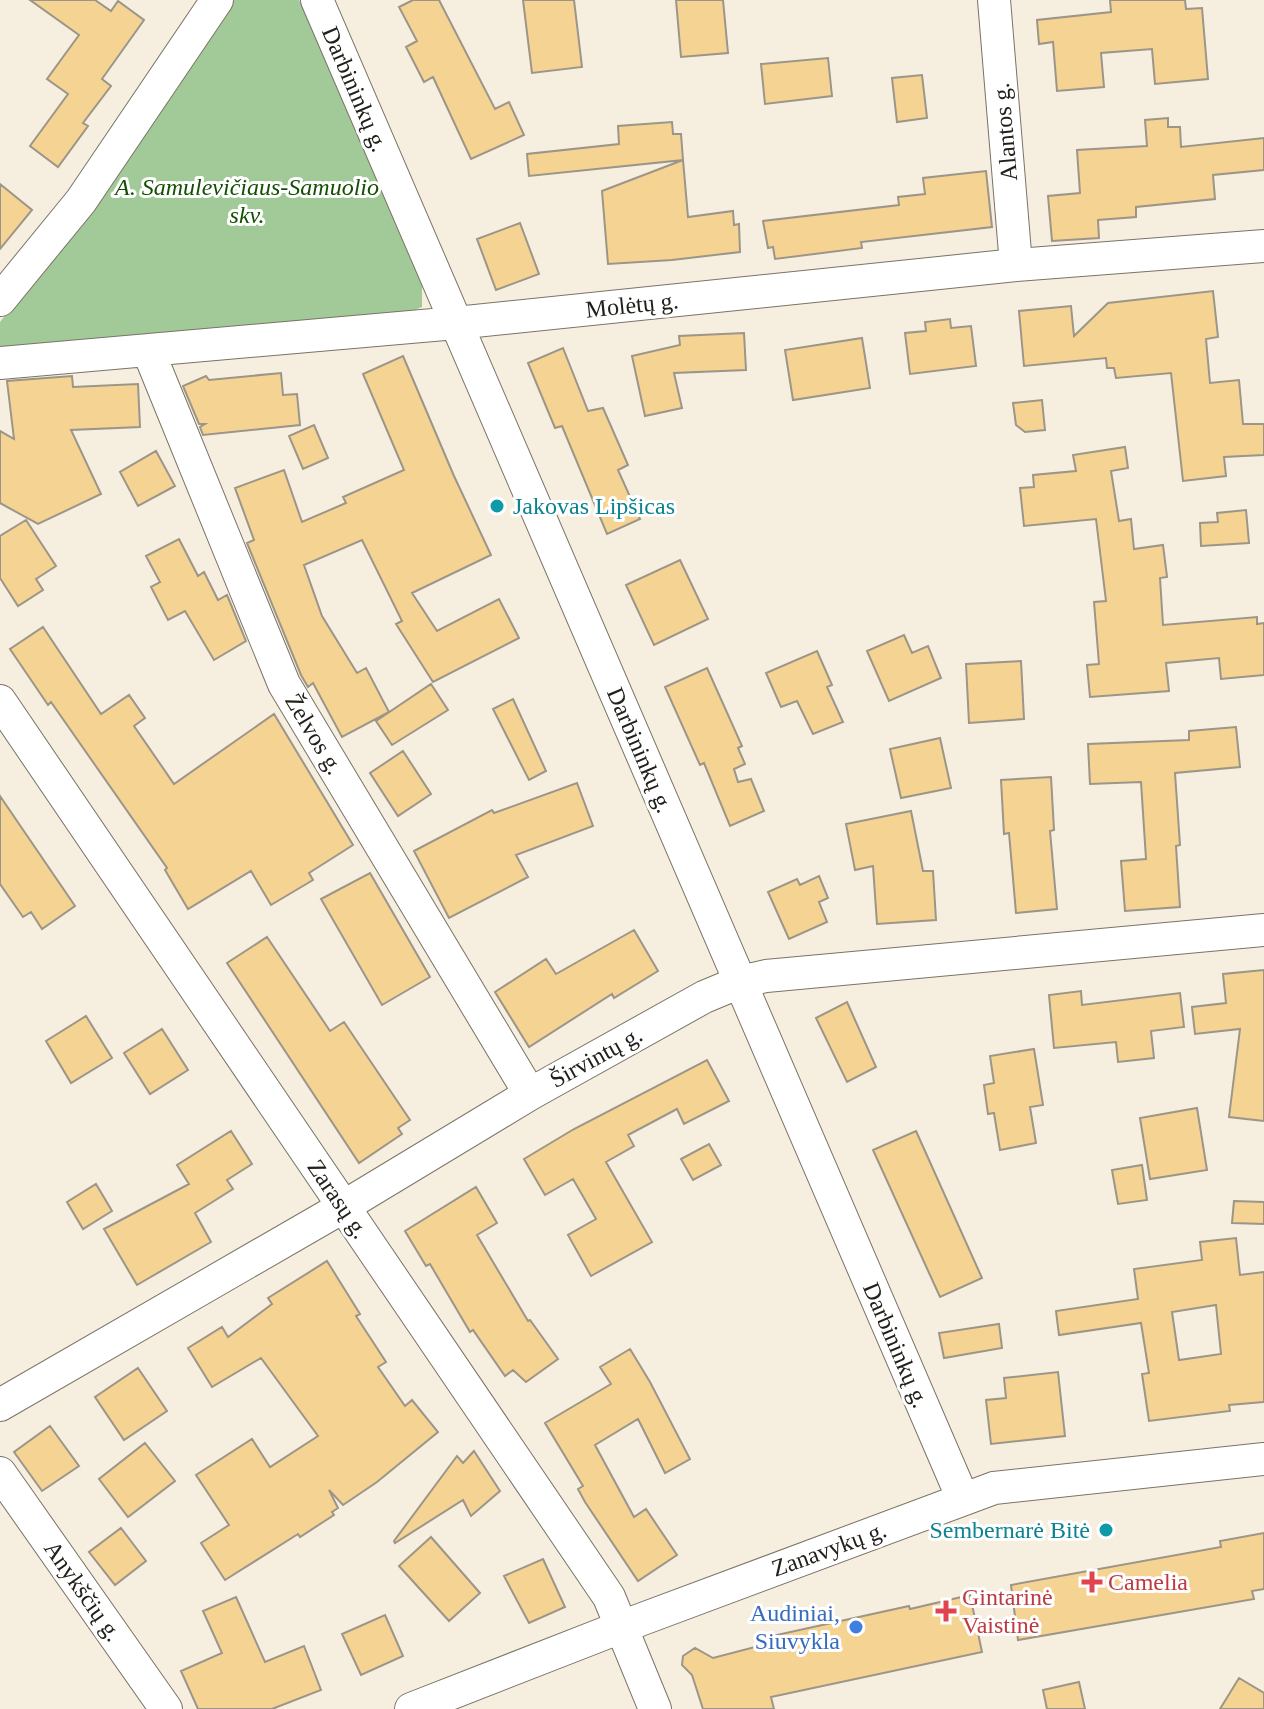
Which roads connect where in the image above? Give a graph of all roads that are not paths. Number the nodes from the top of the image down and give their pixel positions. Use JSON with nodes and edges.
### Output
{"nodes":[{"id":1,"x":217,"y":0,"type":"edge"},
{"id":2,"x":317,"y":0,"type":"edge"},
{"id":3,"x":994,"y":0,"type":"edge"},
{"id":4,"x":1264,"y":246,"type":"edge"},
{"id":5,"x":1016,"y":265,"type":"junction"},
{"id":6,"x":0,"y":300,"type":"edge"},
{"id":7,"x":456,"y":323,"type":"junction"},
{"id":8,"x":148,"y":350,"type":"junction"},
{"id":9,"x":0,"y":363,"type":"edge"},
{"id":10,"x":0,"y":701,"type":"edge"},
{"id":11,"x":1264,"y":930,"type":"edge"},
{"id":12,"x":740,"y":982,"type":"junction"},
{"id":13,"x":530,"y":1094,"type":"junction"},
{"id":14,"x":343,"y":1207,"type":"junction"},
{"id":15,"x":0,"y":1405,"type":"edge"},
{"id":16,"x":1264,"y":1459,"type":"edge"},
{"id":17,"x":0,"y":1473,"type":"edge"},
{"id":18,"x":963,"y":1499,"type":"junction"},
{"id":19,"x":621,"y":1627,"type":"junction"},
{"id":20,"x":166,"y":1709,"type":"edge"},
{"id":21,"x":411,"y":1709,"type":"edge"},
{"id":22,"x":655,"y":1709,"type":"edge"}],
"edges":[{"from":1,"to":6,"type":"street"},
{"from":2,"to":7,"type":"street","name":"Darbininkų g."},
{"from":3,"to":5,"type":"street","name":"Alantos g."},
{"from":4,"to":5,"type":"street","name":"Molėtų g."},
{"from":5,"to":7,"type":"street","name":"Molėtų g."},
{"from":7,"to":8,"type":"street","name":"Molėtų g."},
{"from":7,"to":12,"type":"street","name":"Darbininkų g."},
{"from":8,"to":9,"type":"street","name":"Molėtų g."},
{"from":8,"to":13,"type":"street","name":"Želvos g."},
{"from":10,"to":14,"type":"street","name":"Zarasų g."},
{"from":11,"to":12,"type":"street","name":"Širvintų g."},
{"from":12,"to":13,"type":"street","name":"Širvintų g."},
{"from":12,"to":18,"type":"street","name":"Darbininkų g."},
{"from":13,"to":14,"type":"street","name":"Širvintų g."},
{"from":14,"to":15,"type":"street","name":"Širvintų g."},
{"from":14,"to":19,"type":"street","name":"Zarasų g."},
{"from":16,"to":18,"type":"street","name":"Zanavykų g."},
{"from":17,"to":20,"type":"street","name":"Anykščių g."},
{"from":18,"to":19,"type":"street","name":"Zanavykų g."},
{"from":19,"to":21,"type":"street","name":"Zanavykų g."},
{"from":19,"to":22,"type":"street","name":"Zarasų g."}]}
